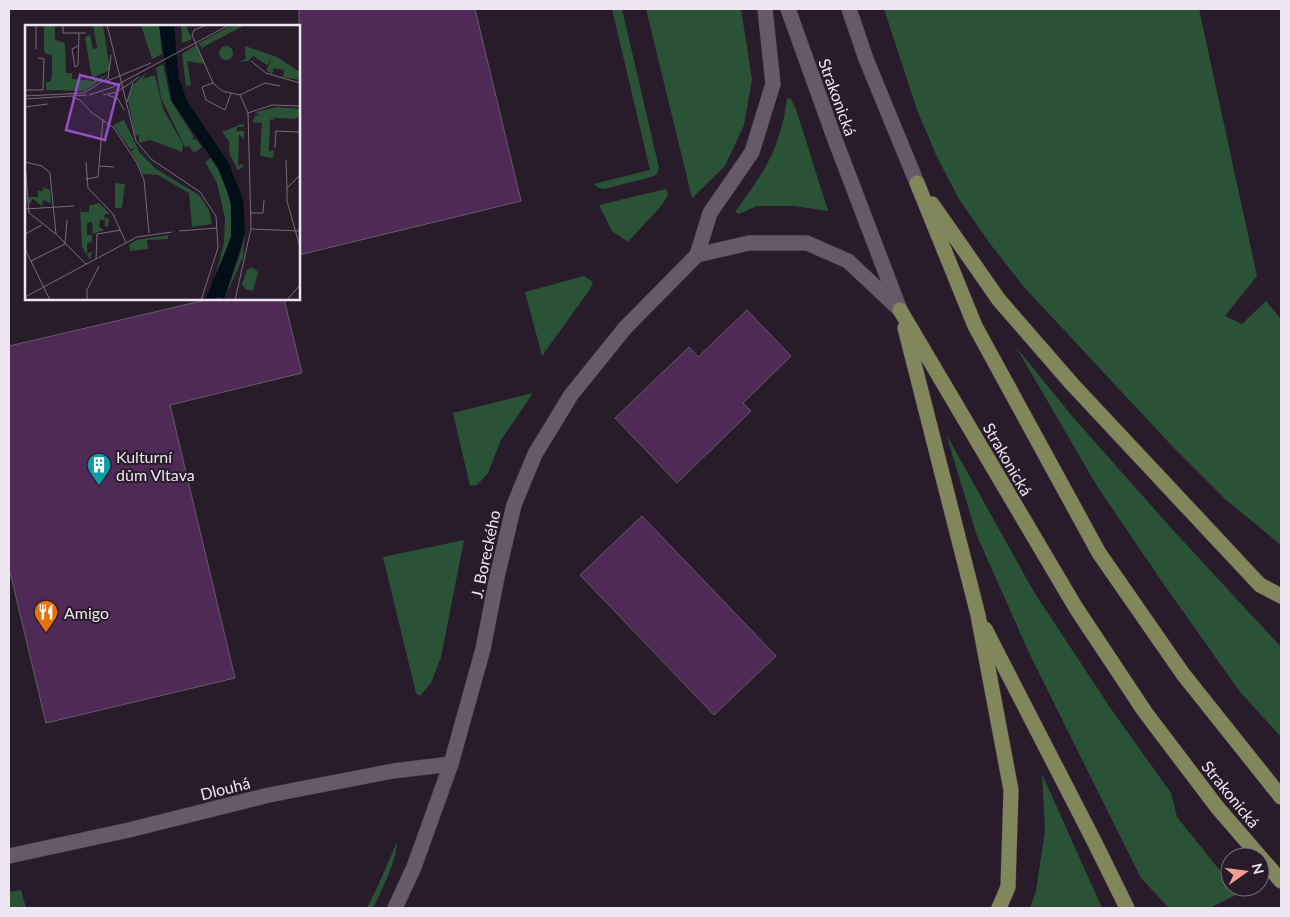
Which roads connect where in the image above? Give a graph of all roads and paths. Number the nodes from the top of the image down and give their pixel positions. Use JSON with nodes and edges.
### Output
{"nodes":[{"id":1,"x":766,"y":9,"type":"edge"},
{"id":2,"x":788,"y":9,"type":"edge"},
{"id":3,"x":849,"y":9,"type":"edge"},
{"id":4,"x":917,"y":183,"type":"junction"},
{"id":5,"x":696,"y":255,"type":"junction"},
{"id":6,"x":900,"y":310,"type":"junction"},
{"id":7,"x":1260,"y":585,"type":"junction"},
{"id":8,"x":1281,"y":596,"type":"edge"},
{"id":9,"x":1281,"y":610,"type":"edge"},
{"id":10,"x":978,"y":614,"type":"junction"},
{"id":11,"x":452,"y":764,"type":"junction"},
{"id":12,"x":1281,"y":798,"type":"edge"},
{"id":13,"x":9,"y":856,"type":"edge"},
{"id":14,"x":1281,"y":881,"type":"edge"},
{"id":15,"x":395,"y":908,"type":"edge"},
{"id":16,"x":999,"y":908,"type":"edge"},
{"id":17,"x":1127,"y":908,"type":"edge"}],
"edges":[{"from":1,"to":5,"type":"street","name":"J. Boreckého"},
{"from":2,"to":6,"type":"street","name":"Strakonická"},
{"from":3,"to":4,"type":"street","name":"Strakonická"},
{"from":4,"to":7,"type":"main road"},
{"from":4,"to":12,"type":"main road","name":"Strakonická"},
{"from":5,"to":6,"type":"street"},
{"from":5,"to":11,"type":"street","name":"J. Boreckého"},
{"from":6,"to":10,"type":"main road"},
{"from":6,"to":14,"type":"main road","name":"Strakonická"},
{"from":7,"to":8,"type":"main road"},
{"from":7,"to":9,"type":"main road"},
{"from":10,"to":16,"type":"main road"},
{"from":10,"to":17,"type":"main road"},
{"from":11,"to":13,"type":"street","name":"Dlouhá"},
{"from":11,"to":15,"type":"street","name":"J. Boreckého"}]}
